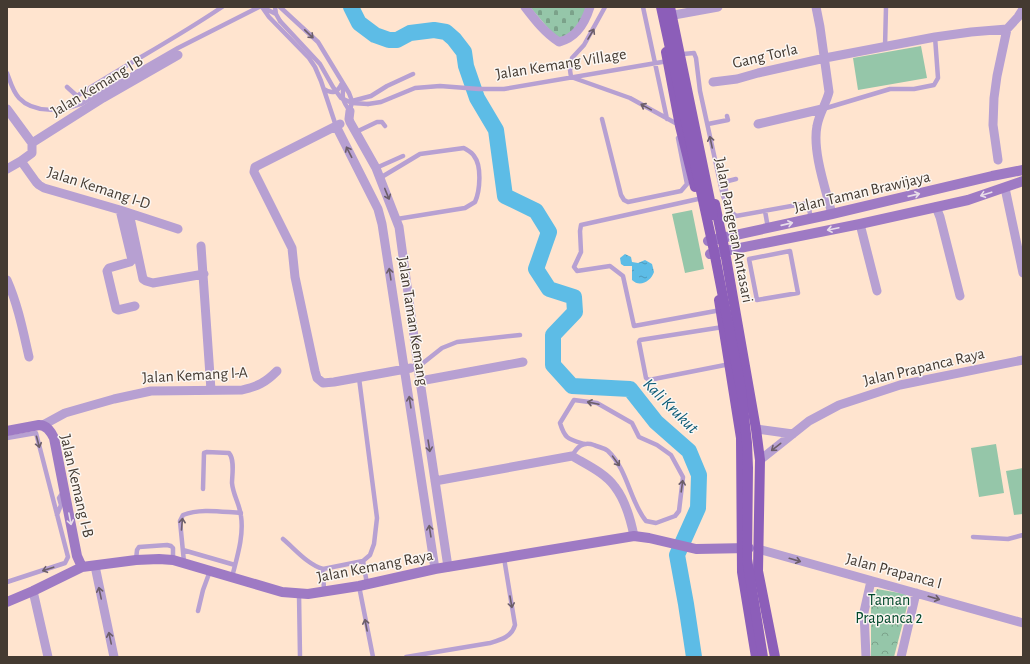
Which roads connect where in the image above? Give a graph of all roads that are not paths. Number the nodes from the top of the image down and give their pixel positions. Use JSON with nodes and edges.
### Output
{"nodes":[{"id":1,"x":222,"y":7,"type":"edge"},
{"id":2,"x":261,"y":7,"type":"edge"},
{"id":3,"x":274,"y":7,"type":"edge"},
{"id":4,"x":280,"y":7,"type":"edge"},
{"id":5,"x":525,"y":7,"type":"edge"},
{"id":6,"x":590,"y":7,"type":"edge"},
{"id":7,"x":605,"y":7,"type":"edge"},
{"id":8,"x":643,"y":7,"type":"edge"},
{"id":9,"x":656,"y":7,"type":"edge"},
{"id":10,"x":661,"y":7,"type":"edge"},
{"id":11,"x":718,"y":7,"type":"edge"},
{"id":12,"x":816,"y":7,"type":"edge"},
{"id":13,"x":886,"y":7,"type":"edge"},
{"id":14,"x":1023,"y":9,"type":"edge"},
{"id":15,"x":672,"y":10,"type":"edge"},
{"id":16,"x":276,"y":14,"type":"junction"},
{"id":17,"x":1007,"y":29,"type":"junction"},
{"id":18,"x":935,"y":38,"type":"junction"},
{"id":19,"x":885,"y":47,"type":"junction"},
{"id":20,"x":683,"y":54,"type":"junction"},
{"id":21,"x":178,"y":55,"type":"dead end"},
{"id":22,"x":825,"y":58,"type":"junction"},
{"id":23,"x":668,"y":61,"type":"junction"},
{"id":24,"x":656,"y":63,"type":"junction"},
{"id":25,"x":7,"y":73,"type":"edge"},
{"id":26,"x":413,"y":74,"type":"dead end"},
{"id":27,"x":571,"y":77,"type":"junction"},
{"id":28,"x":713,"y":82,"type":"dead end"},
{"id":29,"x":343,"y":84,"type":"junction"},
{"id":30,"x":67,"y":88,"type":"dead end"},
{"id":31,"x":324,"y":89,"type":"junction"},
{"id":32,"x":352,"y":101,"type":"junction"},
{"id":33,"x":7,"y":109,"type":"edge"},
{"id":34,"x":822,"y":109,"type":"junction"},
{"id":35,"x":350,"y":115,"type":"junction"},
{"id":36,"x":727,"y":116,"type":"dead end"},
{"id":37,"x":667,"y":118,"type":"junction"},
{"id":38,"x":602,"y":119,"type":"dead end"},
{"id":39,"x":708,"y":124,"type":"junction"},
{"id":40,"x":758,"y":124,"type":"dead end"},
{"id":41,"x":336,"y":126,"type":"junction"},
{"id":42,"x":386,"y":126,"type":"dead end"},
{"id":43,"x":680,"y":126,"type":"junction"},
{"id":44,"x":356,"y":132,"type":"junction"},
{"id":45,"x":32,"y":142,"type":"junction"},
{"id":46,"x":403,"y":156,"type":"dead end"},
{"id":47,"x":998,"y":160,"type":"dead end"},
{"id":48,"x":21,"y":161,"type":"junction"},
{"id":49,"x":376,"y":168,"type":"junction"},
{"id":50,"x":7,"y":169,"type":"edge"},
{"id":51,"x":1023,"y":170,"type":"edge"},
{"id":52,"x":992,"y":176,"type":"junction"},
{"id":53,"x":380,"y":178,"type":"junction"},
{"id":54,"x":736,"y":179,"type":"dead end"},
{"id":55,"x":1023,"y":181,"type":"edge"},
{"id":56,"x":1005,"y":188,"type":"junction"},
{"id":57,"x":698,"y":199,"type":"junction"},
{"id":58,"x":936,"y":207,"type":"junction"},
{"id":59,"x":120,"y":210,"type":"junction"},
{"id":60,"x":729,"y":210,"type":"junction"},
{"id":61,"x":765,"y":211,"type":"junction"},
{"id":62,"x":129,"y":213,"type":"junction"},
{"id":63,"x":832,"y":214,"type":"junction"},
{"id":64,"x":397,"y":219,"type":"junction"},
{"id":65,"x":811,"y":219,"type":"junction"},
{"id":66,"x":860,"y":224,"type":"junction"},
{"id":67,"x":768,"y":228,"type":"junction"},
{"id":68,"x":178,"y":229,"type":"dead end"},
{"id":69,"x":722,"y":238,"type":"junction"},
{"id":70,"x":785,"y":239,"type":"junction"},
{"id":71,"x":708,"y":241,"type":"junction"},
{"id":72,"x":201,"y":246,"type":"dead end"},
{"id":73,"x":725,"y":252,"type":"junction"},
{"id":74,"x":787,"y":252,"type":"junction"},
{"id":75,"x":710,"y":254,"type":"junction"},
{"id":76,"x":1023,"y":273,"type":"edge"},
{"id":77,"x":204,"y":274,"type":"junction"},
{"id":78,"x":7,"y":280,"type":"edge"},
{"id":79,"x":877,"y":291,"type":"dead end"},
{"id":80,"x":960,"y":296,"type":"dead end"},
{"id":81,"x":135,"y":306,"type":"dead end"},
{"id":82,"x":721,"y":310,"type":"junction"},
{"id":83,"x":723,"y":326,"type":"junction"},
{"id":84,"x":520,"y":335,"type":"dead end"},
{"id":85,"x":29,"y":357,"type":"dead end"},
{"id":86,"x":1023,"y":360,"type":"edge"},
{"id":87,"x":523,"y":362,"type":"dead end"},
{"id":88,"x":730,"y":364,"type":"junction"},
{"id":89,"x":418,"y":367,"type":"junction"},
{"id":90,"x":405,"y":368,"type":"junction"},
{"id":91,"x":277,"y":371,"type":"dead end"},
{"id":92,"x":359,"y":378,"type":"junction"},
{"id":93,"x":420,"y":381,"type":"junction"},
{"id":94,"x":211,"y":390,"type":"junction"},
{"id":95,"x":43,"y":425,"type":"junction"},
{"id":96,"x":427,"y":428,"type":"junction"},
{"id":97,"x":756,"y":428,"type":"junction"},
{"id":98,"x":414,"y":430,"type":"junction"},
{"id":99,"x":7,"y":431,"type":"edge"},
{"id":100,"x":793,"y":434,"type":"junction"},
{"id":101,"x":7,"y":438,"type":"edge"},
{"id":102,"x":584,"y":444,"type":"junction"},
{"id":103,"x":572,"y":456,"type":"junction"},
{"id":104,"x":760,"y":460,"type":"junction"},
{"id":105,"x":435,"y":481,"type":"junction"},
{"id":106,"x":50,"y":488,"type":"junction"},
{"id":107,"x":203,"y":489,"type":"dead end"},
{"id":108,"x":63,"y":495,"type":"junction"},
{"id":109,"x":241,"y":513,"type":"junction"},
{"id":110,"x":640,"y":514,"type":"junction"},
{"id":111,"x":57,"y":515,"type":"junction"},
{"id":112,"x":629,"y":516,"type":"junction"},
{"id":113,"x":1023,"y":535,"type":"edge"},
{"id":114,"x":634,"y":536,"type":"junction"},
{"id":115,"x":973,"y":537,"type":"dead end"},
{"id":116,"x":283,"y":539,"type":"dead end"},
{"id":117,"x":741,"y":547,"type":"junction"},
{"id":118,"x":758,"y":549,"type":"junction"},
{"id":119,"x":183,"y":550,"type":"junction"},
{"id":120,"x":504,"y":558,"type":"junction"},
{"id":121,"x":136,"y":560,"type":"junction"},
{"id":122,"x":173,"y":560,"type":"junction"},
{"id":123,"x":363,"y":561,"type":"junction"},
{"id":124,"x":184,"y":562,"type":"junction"},
{"id":125,"x":235,"y":565,"type":"junction"},
{"id":126,"x":95,"y":566,"type":"junction"},
{"id":127,"x":82,"y":567,"type":"junction"},
{"id":128,"x":448,"y":567,"type":"junction"},
{"id":129,"x":323,"y":569,"type":"junction"},
{"id":130,"x":436,"y":569,"type":"junction"},
{"id":131,"x":210,"y":571,"type":"junction"},
{"id":132,"x":232,"y":577,"type":"junction"},
{"id":133,"x":871,"y":581,"type":"junction"},
{"id":134,"x":7,"y":582,"type":"edge"},
{"id":135,"x":363,"y":585,"type":"junction"},
{"id":136,"x":33,"y":591,"type":"junction"},
{"id":137,"x":324,"y":591,"type":"junction"},
{"id":138,"x":916,"y":593,"type":"junction"},
{"id":139,"x":299,"y":594,"type":"junction"},
{"id":140,"x":7,"y":602,"type":"edge"},
{"id":141,"x":198,"y":611,"type":"dead end"},
{"id":142,"x":1023,"y":623,"type":"edge"},
{"id":143,"x":48,"y":657,"type":"edge"},
{"id":144,"x":114,"y":657,"type":"edge"},
{"id":145,"x":300,"y":657,"type":"edge"},
{"id":146,"x":373,"y":657,"type":"edge"},
{"id":147,"x":406,"y":657,"type":"edge"},
{"id":148,"x":756,"y":657,"type":"edge"},
{"id":149,"x":763,"y":657,"type":"edge"},
{"id":150,"x":769,"y":657,"type":"edge"},
{"id":151,"x":775,"y":657,"type":"edge"},
{"id":152,"x":866,"y":657,"type":"edge"},
{"id":153,"x":901,"y":657,"type":"edge"}],
"edges":[{"from":1,"to":30,"type":"lane"},
{"from":2,"to":16,"type":"lane"},
{"from":2,"to":25,"type":"lane"},
{"from":2,"to":31,"type":"lane","name":"Jalan Taman Kemang"},
{"from":3,"to":16,"type":"lane","name":"Jalan Kemang Village"},
{"from":4,"to":29,"type":"lane","name":"Jalan Taman Kemang","one_way":true},
{"from":5,"to":6,"type":"street"},
{"from":27,"to":7,"type":"lane","one_way":true},
{"from":8,"to":24,"type":"lane"},
{"from":9,"to":23,"type":"main road","name":"Jalan Pangeran Antasari"},
{"from":10,"to":149,"type":"main road","bridge":true},
{"from":11,"to":15,"type":"street"},
{"from":12,"to":22,"type":"street"},
{"from":13,"to":19,"type":"lane"},
{"from":14,"to":17,"type":"street"},
{"from":15,"to":20,"type":"main road","name":"Jalan Pangeran Antasari"},
{"from":15,"to":150,"type":"main road","bridge":true},
{"from":16,"to":27,"type":"lane","name":"Jalan Kemang Village","bridge":true},
{"from":17,"to":18,"type":"street","name":"Gang Torla"},
{"from":17,"to":47,"type":"street"},
{"from":18,"to":19,"type":"street","name":"Gang Torla"},
{"from":18,"to":34,"type":"lane"},
{"from":19,"to":22,"type":"street","name":"Gang Torla"},
{"from":20,"to":39,"type":"lane"},
{"from":20,"to":69,"type":"main road","name":"Jalan Pangeran Antasari"},
{"from":21,"to":45,"type":"street","name":"Jalan Kemang I B"},
{"from":22,"to":28,"type":"street","name":"Gang Torla"},
{"from":22,"to":34,"type":"street"},
{"from":23,"to":24,"type":"lane","name":"Jalan Kemang Village"},
{"from":23,"to":43,"type":"main road","name":"Jalan Pangeran Antasari"},
{"from":24,"to":27,"type":"lane","name":"Jalan Kemang Village"},
{"from":24,"to":37,"type":"lane"},
{"from":26,"to":32,"type":"lane"},
{"from":37,"to":27,"type":"lane","one_way":true},
{"from":29,"to":31,"type":"lane"},
{"from":29,"to":32,"type":"lane","name":"Jalan Taman Kemang"},
{"from":29,"to":35,"type":"lane","name":"Jalan Taman Kemang"},
{"from":31,"to":41,"type":"lane","name":"Jalan Taman Kemang"},
{"from":32,"to":35,"type":"lane"},
{"from":33,"to":45,"type":"street"},
{"from":34,"to":40,"type":"street"},
{"from":34,"to":63,"type":"street"},
{"from":35,"to":41,"type":"street"},
{"from":35,"to":44,"type":"street","name":"Jalan Taman Kemang"},
{"from":36,"to":39,"type":"lane"},
{"from":37,"to":43,"type":"lane"},
{"from":38,"to":43,"type":"lane"},
{"from":60,"to":39,"type":"lane","one_way":true},
{"from":90,"to":41,"type":"street","name":"Jalan Taman Kemang","one_way":true},
{"from":41,"to":92,"type":"street"},
{"from":42,"to":44,"type":"lane"},
{"from":43,"to":57,"type":"main road","name":"Jalan Pangeran Antasari"},
{"from":44,"to":49,"type":"street","name":"Jalan Taman Kemang"},
{"from":45,"to":48,"type":"street"},
{"from":46,"to":49,"type":"lane"},
{"from":48,"to":50,"type":"street"},
{"from":48,"to":59,"type":"street","name":"Jalan Kemang I-D"},
{"from":49,"to":53,"type":"street","name":"Jalan Taman Kemang"},
{"from":51,"to":52,"type":"street","name":"Jalan Taman Brawijaya"},
{"from":52,"to":56,"type":"street"},
{"from":63,"to":52,"type":"street","name":"Jalan Taman Brawijaya","one_way":true},
{"from":53,"to":64,"type":"street","name":"Jalan Taman Kemang","one_way":true},
{"from":53,"to":64,"type":"lane"},
{"from":54,"to":60,"type":"lane"},
{"from":55,"to":56,"type":"street","name":"Jalan Taman Brawijaya"},
{"from":56,"to":58,"type":"street","name":"Jalan Taman Brawijaya","one_way":true},
{"from":56,"to":76,"type":"street"},
{"from":57,"to":71,"type":"main road","name":"Jalan Pangeran Antasari"},
{"from":57,"to":82,"type":"lane"},
{"from":58,"to":66,"type":"street","name":"Jalan Taman Brawijaya"},
{"from":58,"to":80,"type":"street"},
{"from":59,"to":62,"type":"street","name":"Jalan Kemang I-D"},
{"from":59,"to":81,"type":"street"},
{"from":60,"to":61,"type":"lane"},
{"from":61,"to":65,"type":"lane"},
{"from":61,"to":67,"type":"lane"},
{"from":62,"to":68,"type":"street","name":"Jalan Kemang I-D"},
{"from":62,"to":77,"type":"street"},
{"from":63,"to":65,"type":"street","name":"Jalan Taman Brawijaya"},
{"from":64,"to":89,"type":"street","name":"Jalan Taman Kemang"},
{"from":67,"to":65,"type":"street","name":"Jalan Taman Brawijaya","one_way":true},
{"from":66,"to":70,"type":"street","name":"Jalan Taman Brawijaya","one_way":true},
{"from":66,"to":79,"type":"street"},
{"from":67,"to":69,"type":"street","name":"Jalan Taman Brawijaya"},
{"from":69,"to":71,"type":"street","name":"Jalan Taman Brawijaya"},
{"from":69,"to":73,"type":"main road","name":"Jalan Pangeran Antasari"},
{"from":70,"to":73,"type":"street","name":"Jalan Taman Brawijaya"},
{"from":70,"to":74,"type":"lane"},
{"from":71,"to":75,"type":"main road","name":"Jalan Pangeran Antasari"},
{"from":72,"to":77,"type":"street"},
{"from":73,"to":75,"type":"street","name":"Jalan Taman Brawijaya"},
{"from":73,"to":97,"type":"main road","name":"Jalan Pangeran Antasari"},
{"from":74,"to":74,"type":"lane"},
{"from":75,"to":82,"type":"main road","name":"Jalan Pangeran Antasari"},
{"from":77,"to":94,"type":"street"},
{"from":78,"to":85,"type":"street"},
{"from":82,"to":83,"type":"main road","name":"Jalan Pangeran Antasari"},
{"from":83,"to":88,"type":"main road","name":"Jalan Pangeran Antasari"},
{"from":83,"to":88,"type":"lane"},
{"from":84,"to":89,"type":"lane"},
{"from":86,"to":100,"type":"street","name":"Jalan Prapanca Raya"},
{"from":87,"to":93,"type":"street"},
{"from":88,"to":117,"type":"main road","name":"Jalan Pangeran Antasari"},
{"from":89,"to":90,"type":"street"},
{"from":89,"to":93,"type":"street","name":"Jalan Taman Kemang"},
{"from":90,"to":92,"type":"street"},
{"from":98,"to":90,"type":"street","name":"Jalan Taman Kemang","one_way":true},
{"from":91,"to":94,"type":"street","name":"Jalan Kemang I-A"},
{"from":92,"to":123,"type":"lane"},
{"from":93,"to":96,"type":"street","name":"Jalan Taman Kemang"},
{"from":94,"to":95,"type":"street","name":"Jalan Kemang I-A"},
{"from":95,"to":99,"type":"street","name":"Jalan Kemang I-B"},
{"from":95,"to":108,"type":"street","name":"Jalan Kemang I-B"},
{"from":96,"to":98,"type":"street"},
{"from":96,"to":105,"type":"street","name":"Jalan Taman Kemang","one_way":true},
{"from":97,"to":100,"type":"street"},
{"from":97,"to":104,"type":"main road","name":"Jalan Pangeran Antasari"},
{"from":130,"to":98,"type":"street","name":"Jalan Taman Kemang","one_way":true},
{"from":100,"to":104,"type":"street","name":"Jalan Prapanca Raya","one_way":true},
{"from":101,"to":106,"type":"lane","one_way":true},
{"from":102,"to":103,"type":"lane"},
{"from":102,"to":110,"type":"lane","one_way":true},
{"from":110,"to":102,"type":"lane","one_way":true},
{"from":103,"to":105,"type":"street"},
{"from":103,"to":112,"type":"street"},
{"from":104,"to":118,"type":"main road"},
{"from":105,"to":128,"type":"street","name":"Jalan Taman Kemang"},
{"from":106,"to":108,"type":"lane"},
{"from":106,"to":111,"type":"lane"},
{"from":107,"to":109,"type":"lane"},
{"from":108,"to":111,"type":"lane"},
{"from":108,"to":127,"type":"street","name":"Jalan Kemang I-B","one_way":true},
{"from":119,"to":109,"type":"lane","one_way":true},
{"from":109,"to":125,"type":"lane"},
{"from":110,"to":112,"type":"lane"},
{"from":111,"to":134,"type":"lane","one_way":true},
{"from":112,"to":114,"type":"street"},
{"from":113,"to":115,"type":"lane"},
{"from":114,"to":117,"type":"street","name":"Jalan Kemang Raya"},
{"from":114,"to":120,"type":"street","name":"Jalan Kemang Raya"},
{"from":116,"to":129,"type":"lane"},
{"from":117,"to":118,"type":"street","name":"Jalan Kemang Raya"},
{"from":117,"to":148,"type":"main road"},
{"from":118,"to":133,"type":"street","name":"Jalan Prapanca I","one_way":true},
{"from":118,"to":151,"type":"main road"},
{"from":119,"to":124,"type":"lane"},
{"from":119,"to":125,"type":"lane"},
{"from":120,"to":128,"type":"street","name":"Jalan Kemang Raya"},
{"from":120,"to":147,"type":"lane","one_way":true},
{"from":121,"to":122,"type":"street","name":"Jalan Kemang Raya"},
{"from":121,"to":122,"type":"lane"},
{"from":121,"to":126,"type":"street","name":"Jalan Kemang Raya"},
{"from":122,"to":124,"type":"street","name":"Jalan Kemang Raya"},
{"from":123,"to":129,"type":"lane"},
{"from":123,"to":135,"type":"lane"},
{"from":124,"to":131,"type":"street","name":"Jalan Kemang Raya"},
{"from":125,"to":132,"type":"lane"},
{"from":126,"to":127,"type":"street","name":"Jalan Kemang Raya"},
{"from":144,"to":126,"type":"street","one_way":true},
{"from":127,"to":136,"type":"street","name":"Jalan Kemang Raya"},
{"from":128,"to":130,"type":"street","name":"Jalan Kemang Raya"},
{"from":129,"to":137,"type":"lane"},
{"from":130,"to":135,"type":"street","name":"Jalan Kemang Raya"},
{"from":131,"to":132,"type":"street","name":"Jalan Kemang Raya"},
{"from":131,"to":141,"type":"lane"},
{"from":132,"to":139,"type":"street","name":"Jalan Kemang Raya"},
{"from":133,"to":138,"type":"street","name":"Jalan Prapanca I"},
{"from":133,"to":152,"type":"street"},
{"from":135,"to":137,"type":"street","name":"Jalan Kemang Raya"},
{"from":146,"to":135,"type":"lane","one_way":true},
{"from":136,"to":140,"type":"street","name":"Jalan Kemang Raya"},
{"from":136,"to":143,"type":"street"},
{"from":137,"to":139,"type":"street","name":"Jalan Kemang Raya"},
{"from":138,"to":142,"type":"street","name":"Jalan Prapanca I","one_way":true},
{"from":138,"to":153,"type":"street"},
{"from":139,"to":145,"type":"lane"}]}
